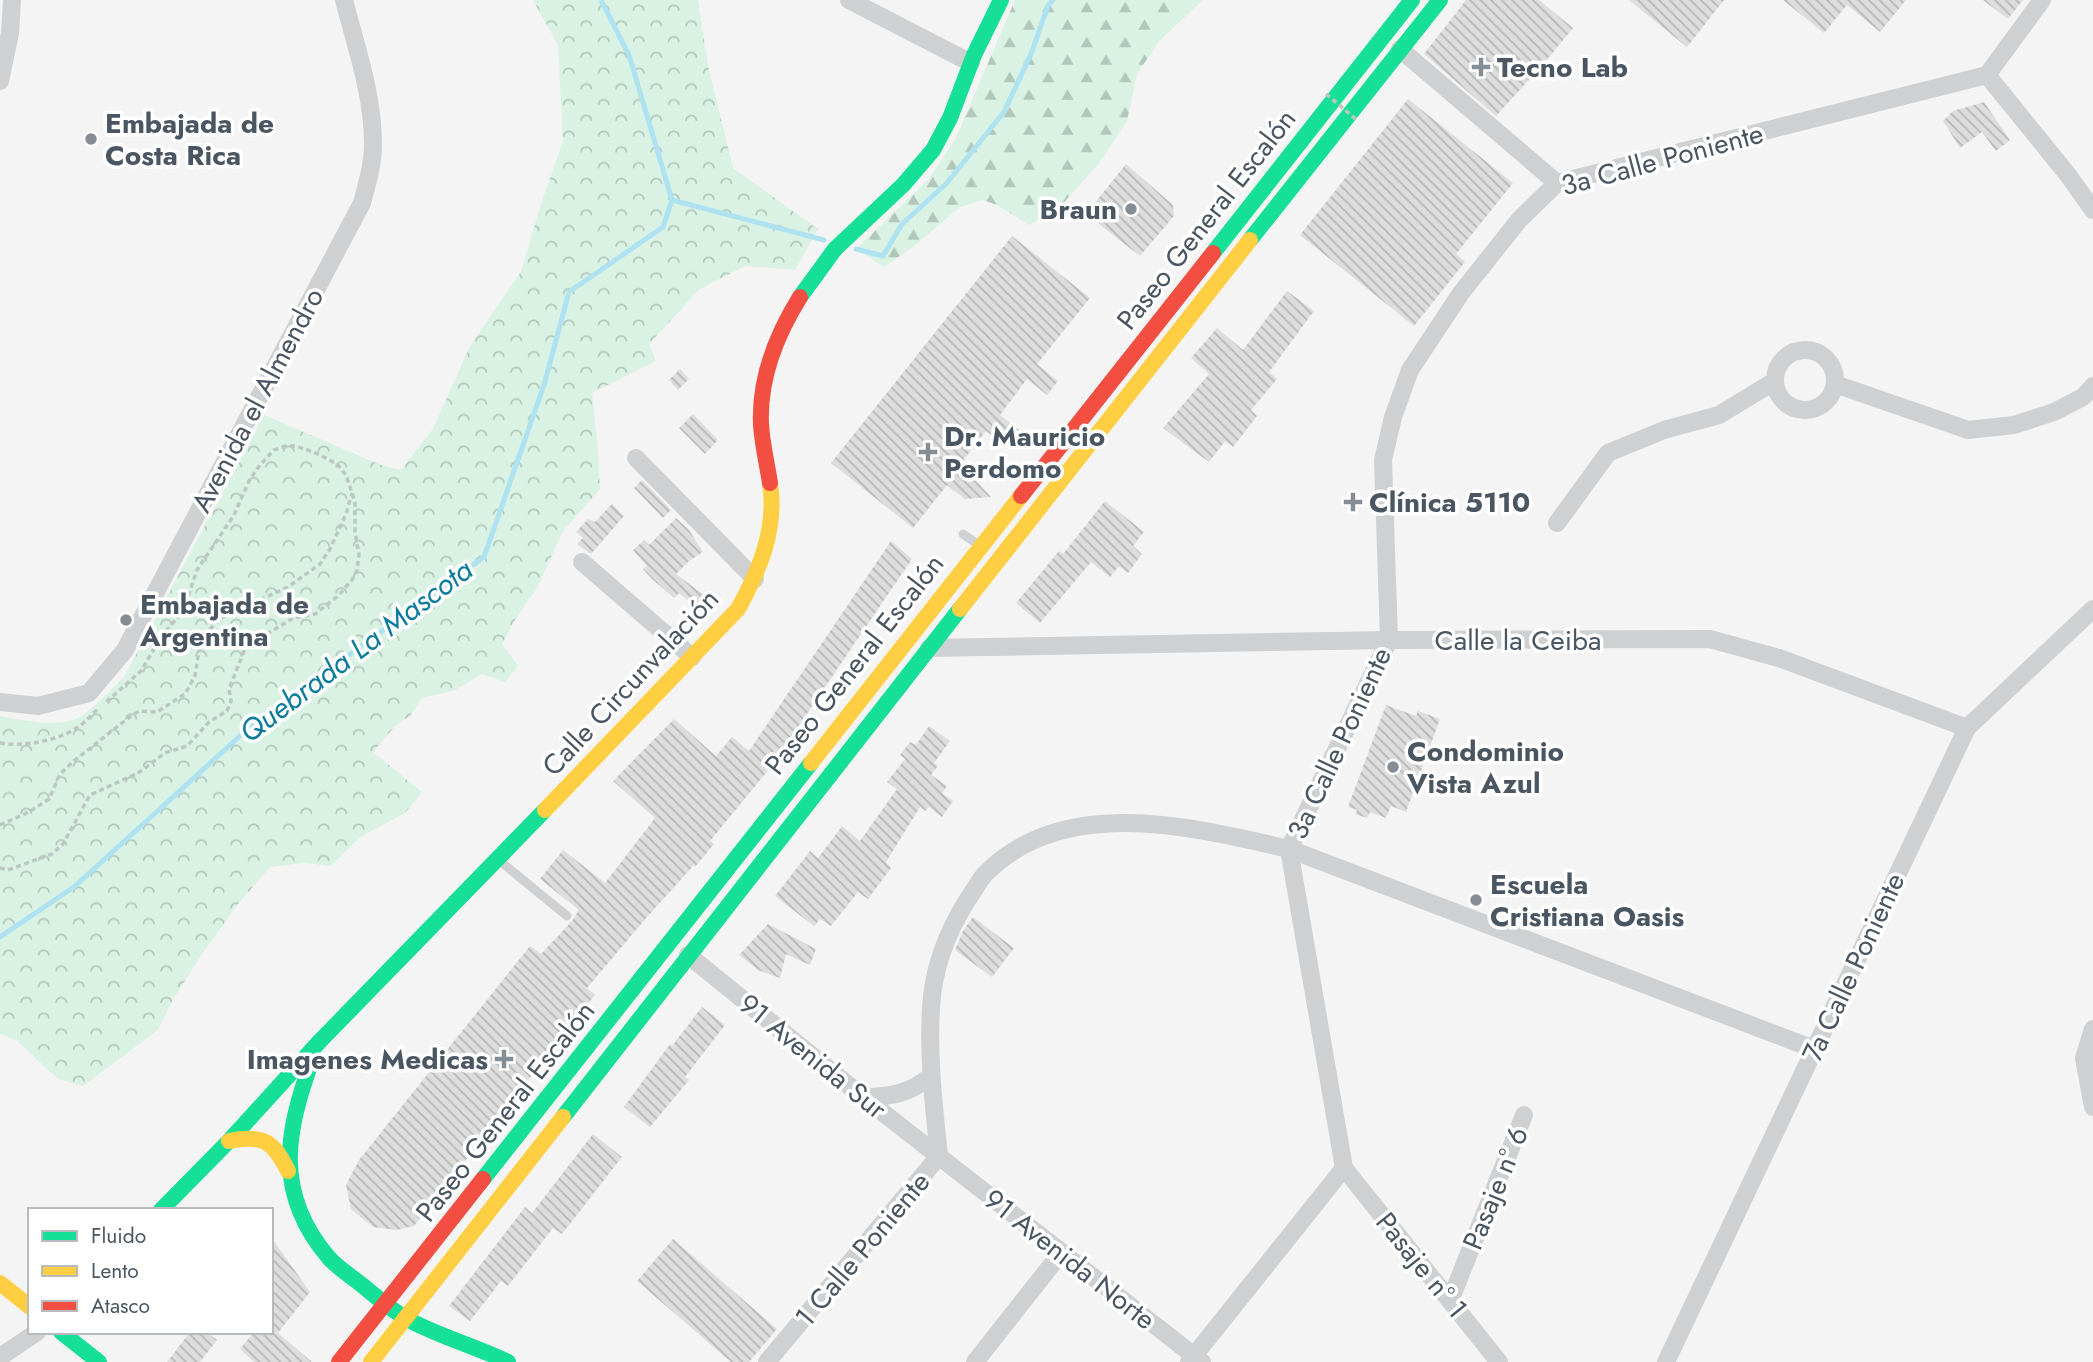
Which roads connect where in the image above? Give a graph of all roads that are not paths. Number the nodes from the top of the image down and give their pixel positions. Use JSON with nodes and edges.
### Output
{"nodes":[{"id":1,"x":12,"y":0,"type":"edge"},
{"id":2,"x":344,"y":0,"type":"edge"},
{"id":3,"x":849,"y":0,"type":"edge"},
{"id":4,"x":1001,"y":0,"type":"edge"},
{"id":5,"x":1412,"y":0,"type":"edge"},
{"id":6,"x":1440,"y":0,"type":"edge"},
{"id":7,"x":2042,"y":0,"type":"edge"},
{"id":8,"x":1401,"y":50,"type":"junction"},
{"id":9,"x":971,"y":63,"type":"junction"},
{"id":10,"x":1987,"y":75,"type":"junction"},
{"id":11,"x":0,"y":81,"type":"edge"},
{"id":12,"x":1557,"y":183,"type":"junction"},
{"id":13,"x":2093,"y":210,"type":"edge"},
{"id":14,"x":1775,"y":382,"type":"junction"},
{"id":15,"x":1835,"y":384,"type":"junction"},
{"id":16,"x":2093,"y":386,"type":"edge"},
{"id":17,"x":636,"y":458,"type":"dead end"},
{"id":18,"x":1557,"y":523,"type":"dead end"},
{"id":19,"x":963,"y":534,"type":"dead end"},
{"id":20,"x":981,"y":546,"type":"junction"},
{"id":21,"x":582,"y":562,"type":"dead end"},
{"id":22,"x":755,"y":579,"type":"junction"},
{"id":23,"x":2093,"y":609,"type":"edge"},
{"id":24,"x":1389,"y":640,"type":"junction"},
{"id":25,"x":929,"y":648,"type":"junction"},
{"id":26,"x":692,"y":657,"type":"junction"},
{"id":27,"x":0,"y":702,"type":"edge"},
{"id":28,"x":1967,"y":728,"type":"junction"},
{"id":29,"x":1289,"y":849,"type":"junction"},
{"id":30,"x":498,"y":860,"type":"junction"},
{"id":31,"x":567,"y":916,"type":"dead end"},
{"id":32,"x":688,"y":955,"type":"junction"},
{"id":33,"x":2093,"y":1029,"type":"edge"},
{"id":34,"x":320,"y":1041,"type":"junction"},
{"id":35,"x":1814,"y":1049,"type":"junction"},
{"id":36,"x":931,"y":1076,"type":"junction"},
{"id":37,"x":863,"y":1097,"type":"junction"},
{"id":38,"x":2093,"y":1107,"type":"edge"},
{"id":39,"x":1524,"y":1115,"type":"dead end"},
{"id":40,"x":229,"y":1141,"type":"junction"},
{"id":41,"x":939,"y":1156,"type":"junction"},
{"id":42,"x":1344,"y":1168,"type":"junction"},
{"id":43,"x":288,"y":1171,"type":"junction"},
{"id":44,"x":163,"y":1208,"type":"edge"},
{"id":45,"x":1061,"y":1253,"type":"junction"},
{"id":46,"x":0,"y":1283,"type":"edge"},
{"id":47,"x":1450,"y":1301,"type":"junction"},
{"id":48,"x":28,"y":1305,"type":"edge"},
{"id":49,"x":385,"y":1306,"type":"junction"},
{"id":50,"x":406,"y":1319,"type":"junction"},
{"id":51,"x":34,"y":1334,"type":"edge"},
{"id":52,"x":64,"y":1334,"type":"edge"},
{"id":53,"x":0,"y":1357,"type":"edge"},
{"id":54,"x":487,"y":1357,"type":"edge"},
{"id":55,"x":1195,"y":1360,"type":"edge"},
{"id":56,"x":99,"y":1362,"type":"edge"},
{"id":57,"x":340,"y":1362,"type":"edge"},
{"id":58,"x":370,"y":1362,"type":"edge"},
{"id":59,"x":509,"y":1362,"type":"edge"},
{"id":60,"x":767,"y":1362,"type":"edge"},
{"id":61,"x":975,"y":1362,"type":"edge"},
{"id":62,"x":1499,"y":1362,"type":"edge"},
{"id":63,"x":1666,"y":1362,"type":"edge"}],
"edges":[{"from":1,"to":11,"type":"street"},
{"from":2,"to":27,"type":"street","name":"Avenida el Almendro"},
{"from":3,"to":9,"type":"street"},
{"from":4,"to":9,"type":"main road","name":"Calle Circunvalación"},
{"from":5,"to":20,"type":"main road","name":"Paseo General Escalón"},
{"from":6,"to":8,"type":"main road","name":"Paseo General Escalón"},
{"from":7,"to":10,"type":"street"},
{"from":8,"to":12,"type":"street"},
{"from":8,"to":25,"type":"main road","name":"Paseo General Escalón"},
{"from":9,"to":22,"type":"main road","name":"Calle Circunvalación"},
{"from":10,"to":12,"type":"street","name":"3a Calle Poniente"},
{"from":10,"to":13,"type":"street"},
{"from":12,"to":24,"type":"street","name":"3a Calle Poniente"},
{"from":14,"to":15,"type":"street"},
{"from":14,"to":15,"type":"street"},
{"from":14,"to":18,"type":"street"},
{"from":15,"to":16,"type":"street"},
{"from":17,"to":22,"type":"street"},
{"from":19,"to":20,"type":"lane"},
{"from":20,"to":49,"type":"main road","name":"Paseo General Escalón"},
{"from":21,"to":26,"type":"street"},
{"from":22,"to":26,"type":"main road","name":"Calle Circunvalación"},
{"from":23,"to":28,"type":"street","name":"7a Calle Poniente"},
{"from":24,"to":25,"type":"street","name":"Calle la Ceiba"},
{"from":24,"to":28,"type":"street","name":"Calle la Ceiba"},
{"from":24,"to":29,"type":"street","name":"3a Calle Poniente"},
{"from":25,"to":32,"type":"main road","name":"Paseo General Escalón"},
{"from":26,"to":30,"type":"main road","name":"Calle Circunvalación"},
{"from":28,"to":35,"type":"street","name":"7a Calle Poniente"},
{"from":29,"to":35,"type":"street","name":"1 Calle Poniente"},
{"from":29,"to":36,"type":"street","name":"1 Calle Poniente"},
{"from":29,"to":42,"type":"street","name":"3a Calle Poniente"},
{"from":30,"to":31,"type":"lane"},
{"from":30,"to":34,"type":"main road","name":"Calle Circunvalación"},
{"from":32,"to":37,"type":"street","name":"91 Avenida Sur"},
{"from":32,"to":50,"type":"main road","name":"Paseo General Escalón"},
{"from":33,"to":38,"type":"street"},
{"from":34,"to":40,"type":"main road","name":"Calle Circunvalación"},
{"from":34,"to":43,"type":"main road"},
{"from":35,"to":63,"type":"street","name":"7a Calle Poniente"},
{"from":36,"to":37,"type":"street"},
{"from":36,"to":41,"type":"street","name":"1 Calle Poniente"},
{"from":37,"to":41,"type":"street","name":"91 Avenida Sur"},
{"from":39,"to":47,"type":"street","name":"Pasaje n° 6"},
{"from":40,"to":43,"type":"main road"},
{"from":40,"to":44,"type":"main road","name":"Calle Circunvalación"},
{"from":41,"to":45,"type":"street","name":"91 Avenida Norte"},
{"from":41,"to":60,"type":"street","name":"1 Calle Poniente"},
{"from":42,"to":47,"type":"street","name":"Pasaje n° 1"},
{"from":42,"to":55,"type":"street"},
{"from":43,"to":49,"type":"main road"},
{"from":45,"to":55,"type":"street","name":"91 Avenida Norte"},
{"from":45,"to":61,"type":"street"},
{"from":46,"to":48,"type":"main road"},
{"from":47,"to":62,"type":"street","name":"Pasaje n° 1"},
{"from":49,"to":50,"type":"main road"},
{"from":49,"to":57,"type":"main road","name":"Paseo General Escalón"},
{"from":50,"to":54,"type":"main road"},
{"from":50,"to":58,"type":"main road","name":"Paseo General Escalón"},
{"from":51,"to":53,"type":"street"},
{"from":52,"to":56,"type":"main road"},
{"from":54,"to":59,"type":"main road"}]}
